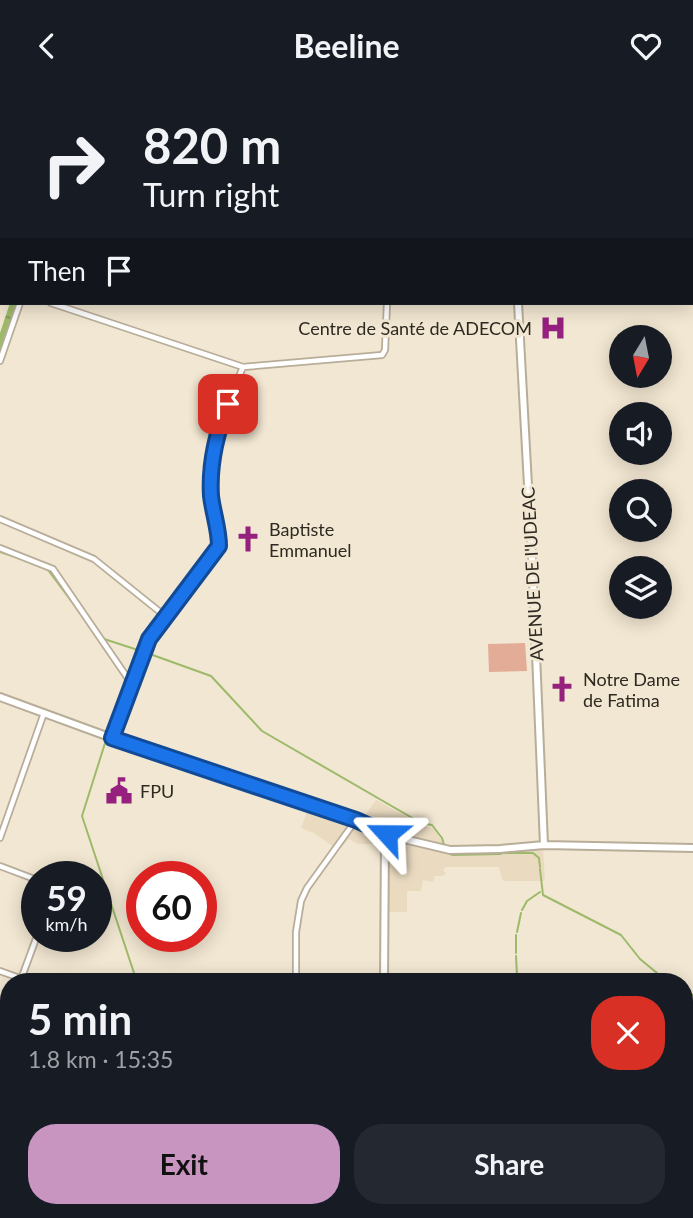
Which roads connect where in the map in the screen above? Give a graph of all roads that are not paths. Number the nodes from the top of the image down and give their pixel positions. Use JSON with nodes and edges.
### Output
{"nodes":[{"id":1,"x":19,"y":305,"type":"edge"},
{"id":2,"x":57,"y":305,"type":"edge"},
{"id":3,"x":387,"y":305,"type":"edge"},
{"id":4,"x":518,"y":305,"type":"edge"},
{"id":5,"x":0,"y":361,"type":"edge"},
{"id":6,"x":243,"y":367,"type":"junction"},
{"id":7,"x":0,"y":519,"type":"edge"},
{"id":8,"x":0,"y":548,"type":"edge"},
{"id":9,"x":165,"y":616,"type":"junction"},
{"id":10,"x":132,"y":683,"type":"junction"},
{"id":11,"x":0,"y":697,"type":"edge"},
{"id":12,"x":44,"y":713,"type":"junction"},
{"id":13,"x":109,"y":736,"type":"junction"},
{"id":14,"x":356,"y":820,"type":"junction"},
{"id":15,"x":385,"y":834,"type":"junction"},
{"id":16,"x":0,"y":838,"type":"edge"},
{"id":17,"x":544,"y":845,"type":"junction"},
{"id":18,"x":693,"y":848,"type":"edge"},
{"id":19,"x":0,"y":866,"type":"edge"},
{"id":20,"x":21,"y":874,"type":"edge"},
{"id":21,"x":31,"y":952,"type":"edge"},
{"id":22,"x":23,"y":973,"type":"edge"},
{"id":23,"x":296,"y":973,"type":"edge"},
{"id":24,"x":384,"y":973,"type":"edge"}],
"edges":[{"from":1,"to":5,"type":"street"},
{"from":2,"to":6,"type":"street"},
{"from":3,"to":6,"type":"street"},
{"from":4,"to":17,"type":"main road","name":"AVENUE DE I'UDEAC"},
{"from":6,"to":9,"type":"street"},
{"from":7,"to":9,"type":"street"},
{"from":8,"to":10,"type":"street"},
{"from":9,"to":10,"type":"street"},
{"from":10,"to":13,"type":"street"},
{"from":11,"to":12,"type":"main road"},
{"from":12,"to":13,"type":"main road"},
{"from":12,"to":16,"type":"street"},
{"from":13,"to":14,"type":"main road"},
{"from":14,"to":15,"type":"main road"},
{"from":14,"to":23,"type":"street"},
{"from":15,"to":17,"type":"main road"},
{"from":15,"to":24,"type":"main road"},
{"from":17,"to":18,"type":"main road"},
{"from":19,"to":20,"type":"street"},
{"from":21,"to":22,"type":"street"}]}
